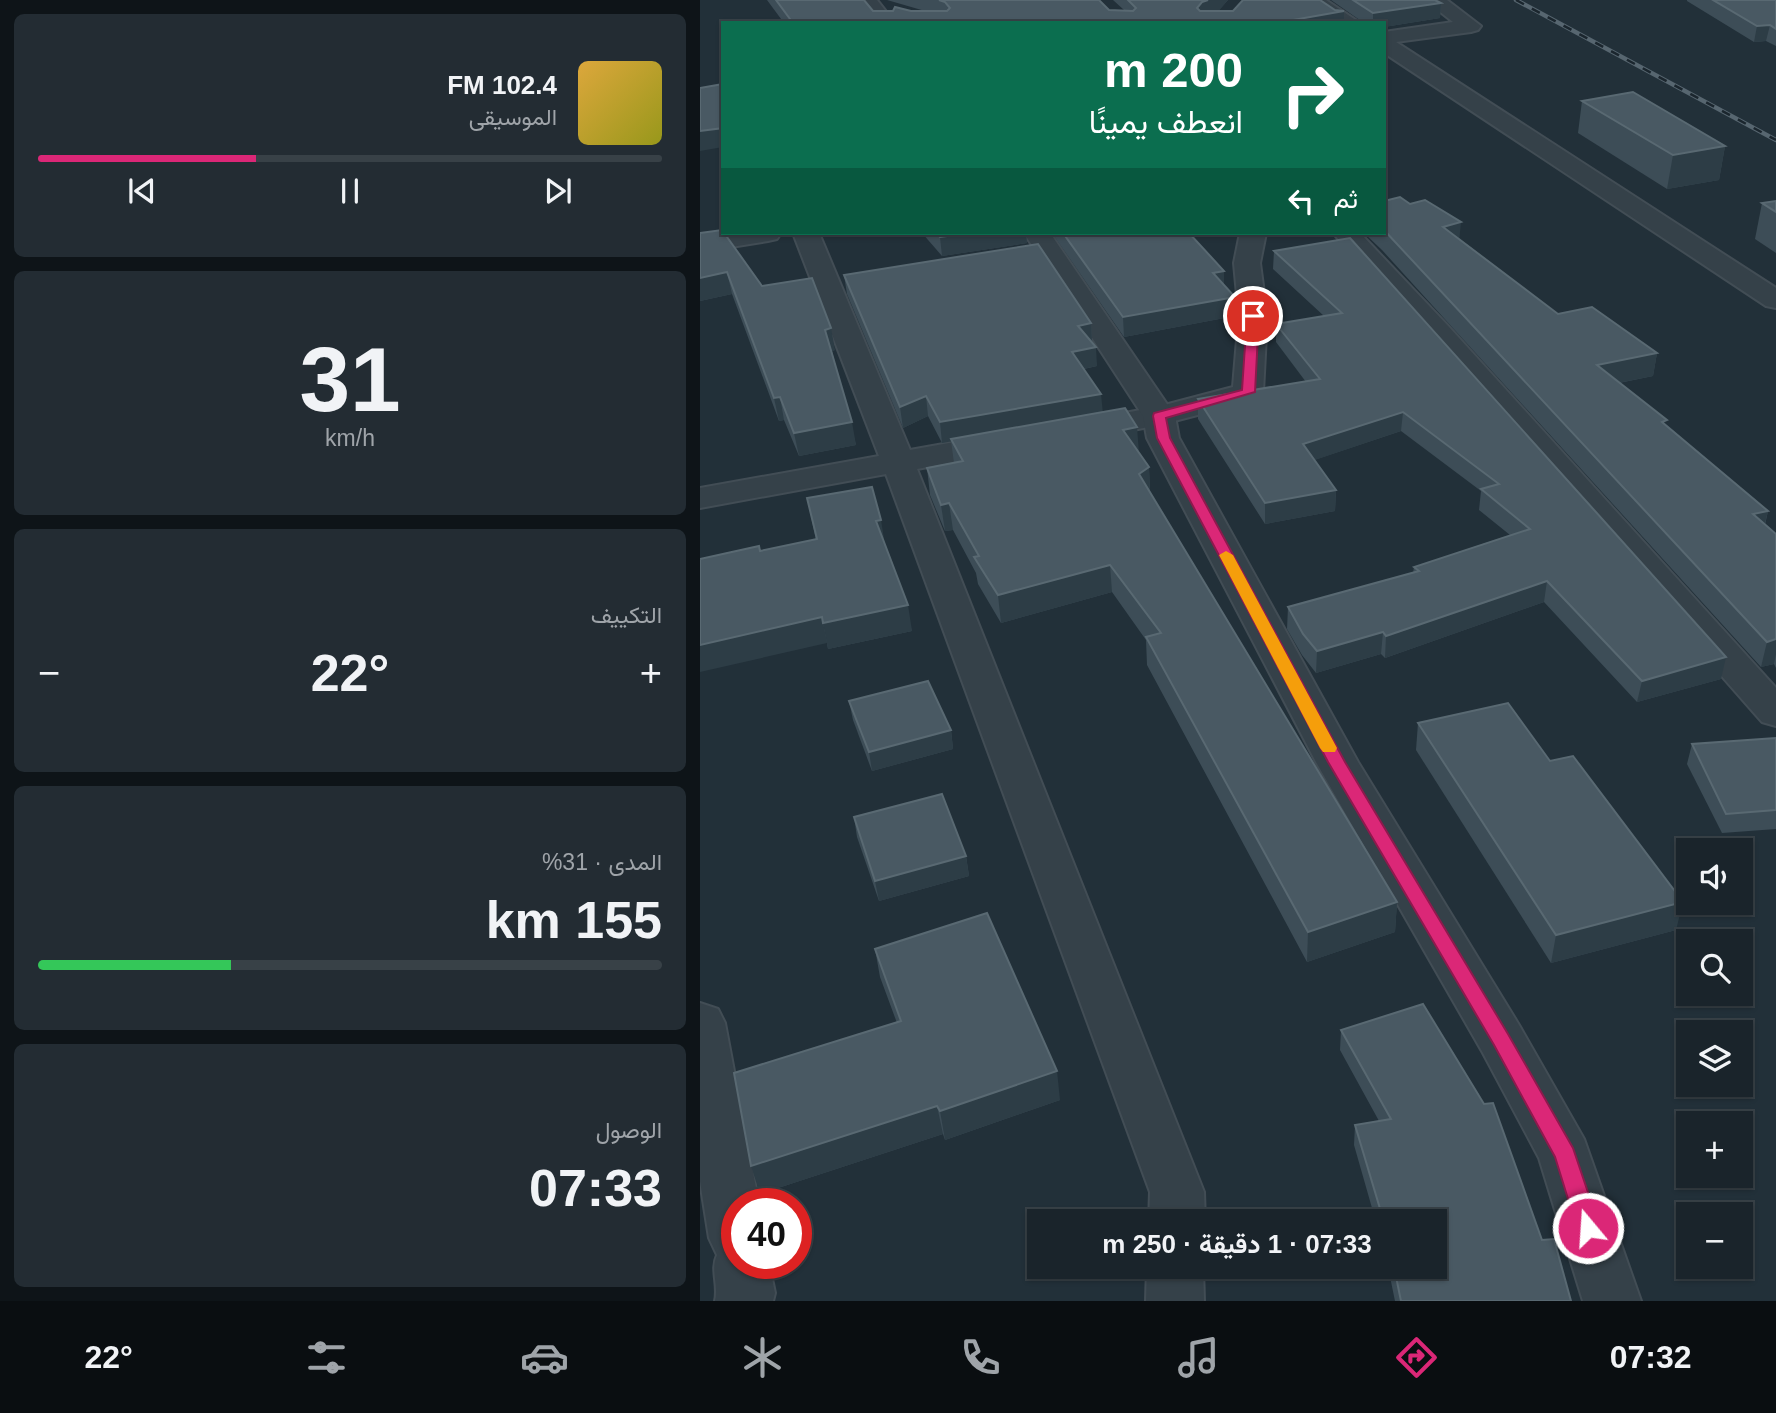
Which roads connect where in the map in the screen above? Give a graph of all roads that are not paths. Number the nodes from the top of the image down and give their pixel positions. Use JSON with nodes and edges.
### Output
{"nodes":[{"id":1,"x":1312,"y":0,"type":"edge"},
{"id":2,"x":1435,"y":0,"type":"edge"},
{"id":3,"x":1347,"y":21,"type":"edge"},
{"id":4,"x":1386,"y":38,"type":"edge"},
{"id":5,"x":1386,"y":45,"type":"edge"},
{"id":6,"x":756,"y":235,"type":"edge"},
{"id":7,"x":807,"y":235,"type":"edge"},
{"id":8,"x":1253,"y":235,"type":"edge"},
{"id":9,"x":1348,"y":235,"type":"edge"},
{"id":10,"x":700,"y":244,"type":"edge"},
{"id":11,"x":1036,"y":245,"type":"edge"},
{"id":12,"x":1776,"y":300,"type":"edge"},
{"id":13,"x":1159,"y":416,"type":"junction"},
{"id":14,"x":898,"y":462,"type":"junction"},
{"id":15,"x":700,"y":498,"type":"edge"},
{"id":16,"x":1776,"y":713,"type":"edge"},
{"id":17,"x":700,"y":1023,"type":"edge"},
{"id":18,"x":728,"y":1188,"type":"edge"},
{"id":19,"x":1177,"y":1209,"type":"edge"},
{"id":20,"x":744,"y":1279,"type":"edge"},
{"id":21,"x":1175,"y":1279,"type":"edge"},
{"id":22,"x":744,"y":1301,"type":"edge"},
{"id":23,"x":1174,"y":1301,"type":"edge"},
{"id":24,"x":1612,"y":1301,"type":"edge"}],
"edges":[{"from":1,"to":3,"type":"street"},
{"from":2,"to":4,"type":"street"},
{"from":5,"to":12,"type":"street"},
{"from":6,"to":10,"type":"street"},
{"from":7,"to":14,"type":"street"},
{"from":8,"to":13,"type":"street"},
{"from":9,"to":16,"type":"street"},
{"from":11,"to":13,"type":"street"},
{"from":13,"to":14,"type":"street"},
{"from":13,"to":24,"type":"street"},
{"from":14,"to":15,"type":"street"},
{"from":14,"to":19,"type":"street"},
{"from":17,"to":18,"type":"street"},
{"from":20,"to":22,"type":"street"},
{"from":21,"to":23,"type":"street"}]}
